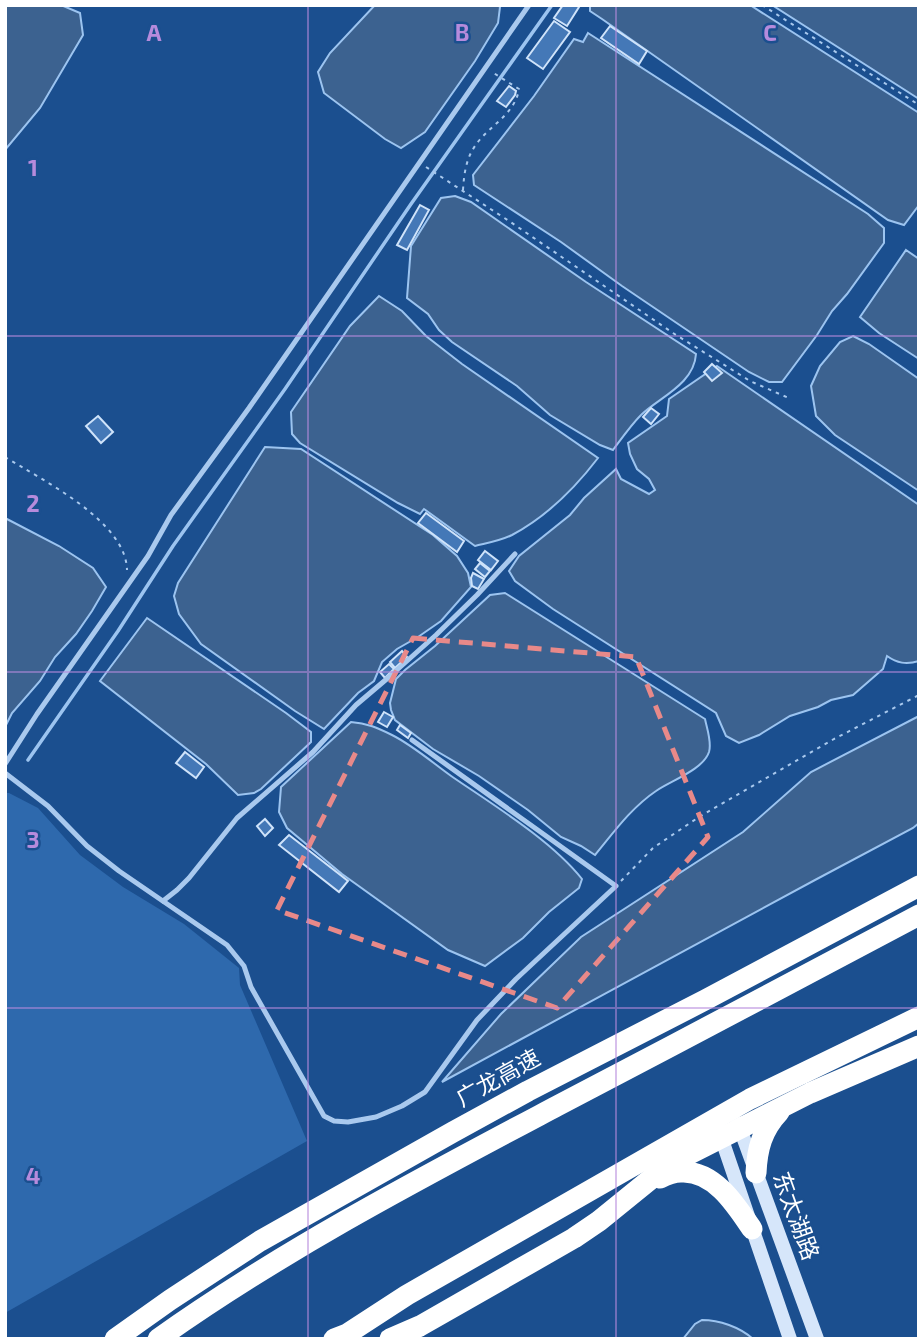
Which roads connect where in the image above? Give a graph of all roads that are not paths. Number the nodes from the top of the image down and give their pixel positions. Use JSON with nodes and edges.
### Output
{"nodes":[{"id":1,"x":529,"y":5,"type":"edge"},
{"id":2,"x":515,"y":554,"type":"dead end"},
{"id":3,"x":412,"y":740,"type":"dead end"},
{"id":4,"x":5,"y":764,"type":"edge"},
{"id":5,"x":5,"y":773,"type":"edge"},
{"id":6,"x":919,"y":886,"type":"edge"},
{"id":7,"x":163,"y":901,"type":"junction"},
{"id":8,"x":919,"y":915,"type":"edge"},
{"id":9,"x":919,"y":1017,"type":"edge"},
{"id":10,"x":919,"y":1046,"type":"edge"},
{"id":11,"x":786,"y":1105,"type":"junction"},
{"id":12,"x":727,"y":1124,"type":"junction"},
{"id":13,"x":756,"y":1173,"type":"junction"},
{"id":14,"x":641,"y":1185,"type":"junction"},
{"id":15,"x":752,"y":1228,"type":"junction"},
{"id":16,"x":791,"y":1269,"type":"junction"},
{"id":17,"x":769,"y":1278,"type":"junction"},
{"id":18,"x":115,"y":1339,"type":"edge"},
{"id":19,"x":158,"y":1339,"type":"edge"},
{"id":20,"x":334,"y":1339,"type":"edge"},
{"id":21,"x":390,"y":1339,"type":"edge"},
{"id":22,"x":790,"y":1339,"type":"edge"},
{"id":23,"x":817,"y":1339,"type":"edge"}],
"edges":[{"from":1,"to":4,"type":"lane"},
{"from":2,"to":7,"type":"lane"},
{"from":3,"to":7,"type":"lane"},
{"from":5,"to":7,"type":"lane"},
{"from":6,"to":18,"type":"highway","name":"广龙高速"},
{"from":8,"to":19,"type":"highway"},
{"from":9,"to":12,"type":"highway"},
{"from":10,"to":11,"type":"highway"},
{"from":11,"to":12,"type":"highway"},
{"from":11,"to":13,"type":"highway"},
{"from":12,"to":13,"type":"main road","name":"东太湖路"},
{"from":12,"to":14,"type":"highway"},
{"from":12,"to":15,"type":"main road","name":"东太湖路"},
{"from":12,"to":20,"type":"highway"},
{"from":13,"to":16,"type":"main road","name":"东太湖路"},
{"from":14,"to":15,"type":"highway"},
{"from":14,"to":21,"type":"highway"},
{"from":15,"to":17,"type":"main road","name":"东太湖路"},
{"from":16,"to":17,"type":"main road"},
{"from":16,"to":23,"type":"main road","name":"东太湖路"},
{"from":17,"to":22,"type":"main road","name":"东太湖路"}]}
